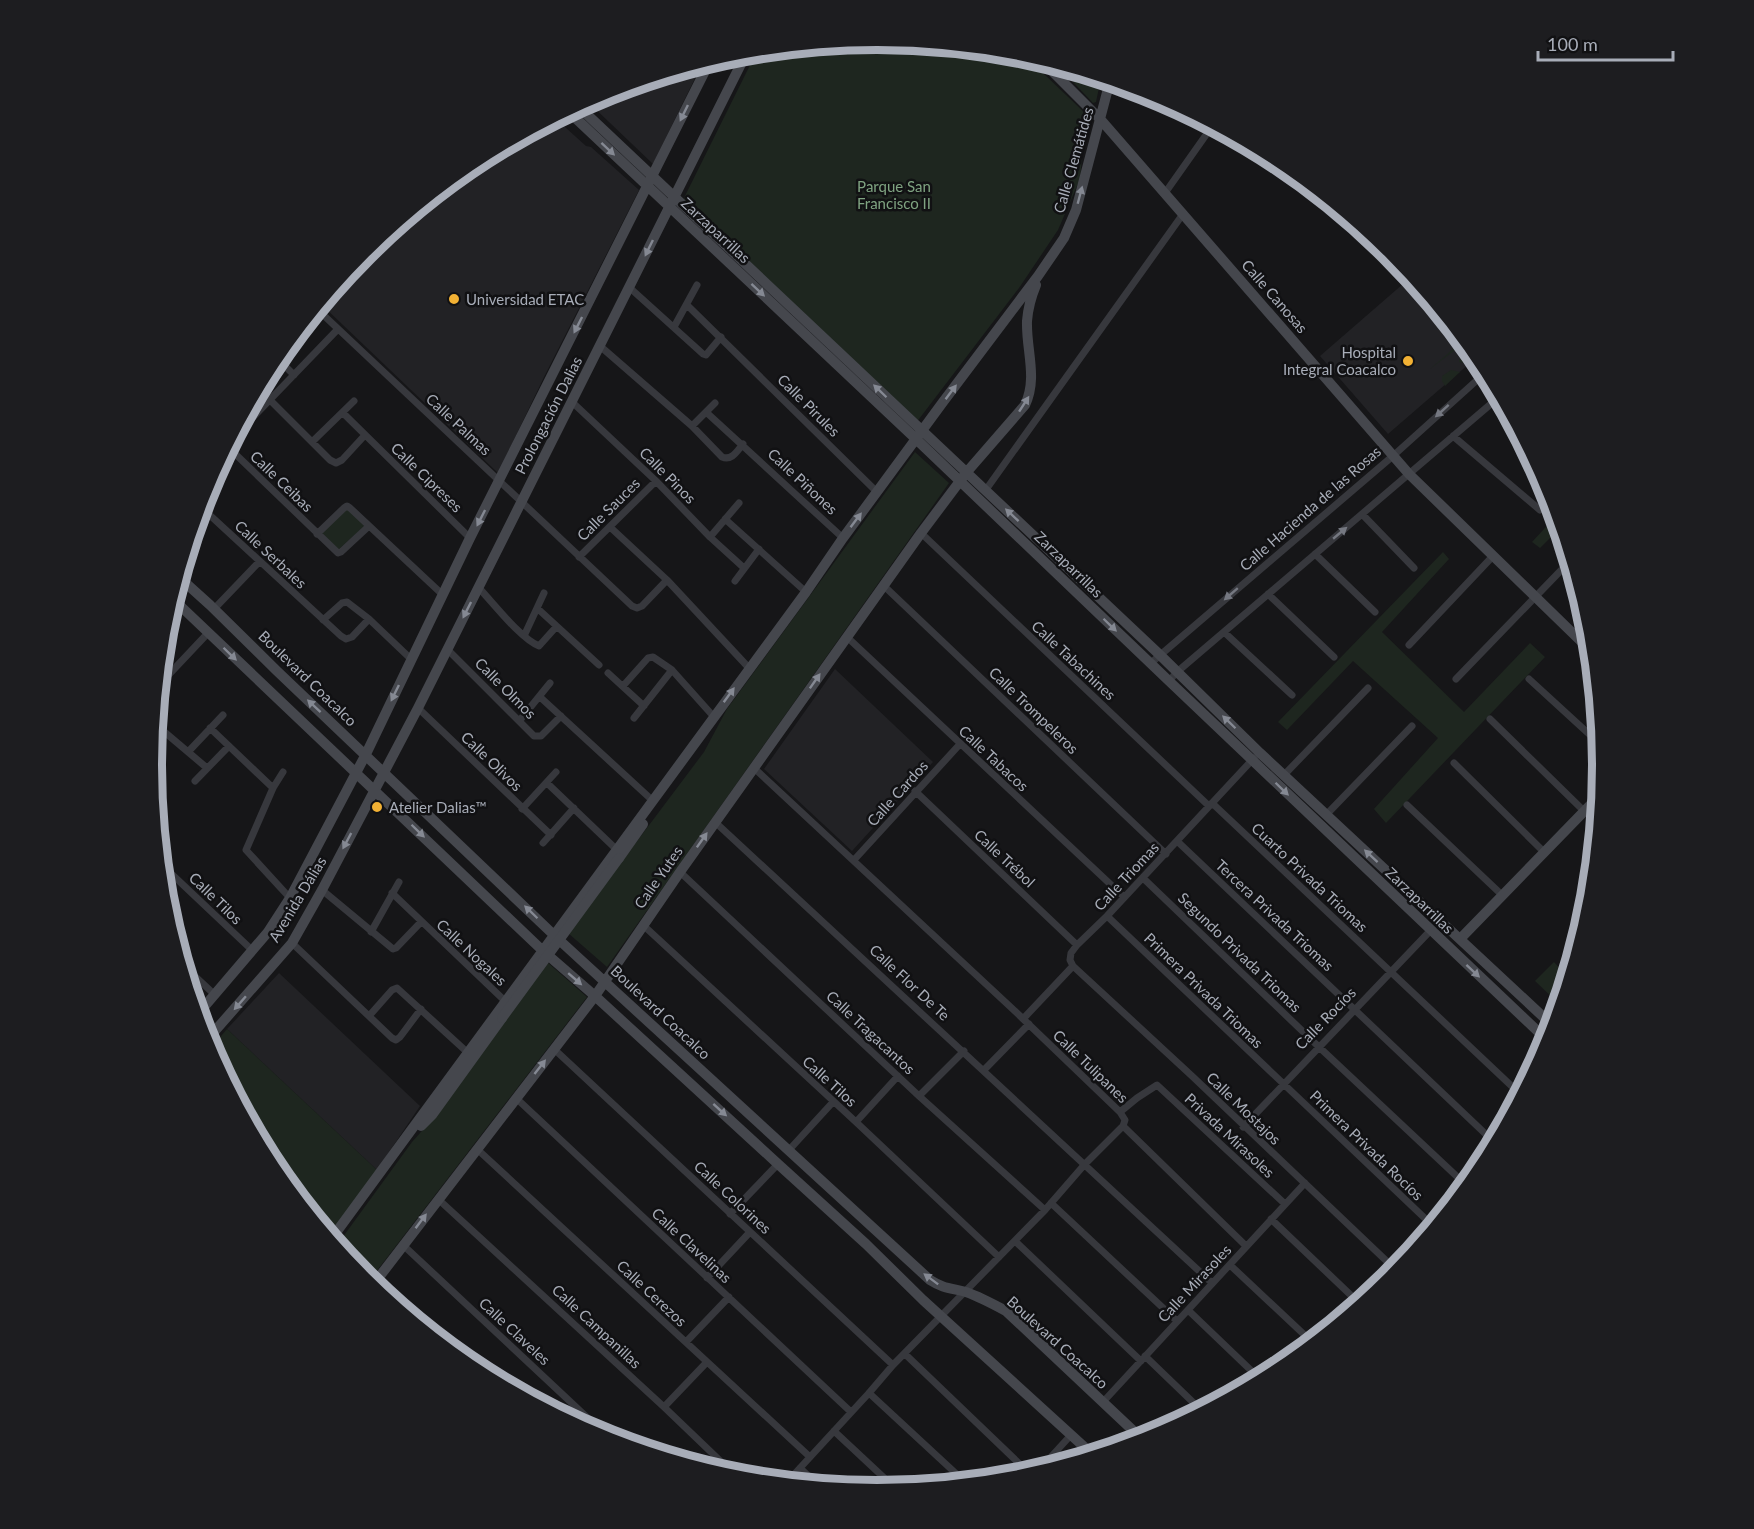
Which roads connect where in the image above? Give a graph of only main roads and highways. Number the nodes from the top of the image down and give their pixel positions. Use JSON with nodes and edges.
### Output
{"nodes":[{"id":1,"x":742,"y":62,"type":"edge"},
{"id":2,"x":704,"y":71,"type":"edge"},
{"id":3,"x":1053,"y":72,"type":"edge"},
{"id":4,"x":1108,"y":88,"type":"edge"},
{"id":5,"x":584,"y":113,"type":"edge"},
{"id":6,"x":575,"y":117,"type":"edge"},
{"id":7,"x":1101,"y":120,"type":"junction"},
{"id":8,"x":650,"y":182,"type":"junction"},
{"id":9,"x":675,"y":195,"type":"junction"},
{"id":10,"x":669,"y":207,"type":"junction"},
{"id":11,"x":1038,"y":276,"type":"junction"},
{"id":12,"x":919,"y":435,"type":"junction"},
{"id":13,"x":963,"y":477,"type":"junction"},
{"id":14,"x":185,"y":583,"type":"edge"},
{"id":15,"x":180,"y":606,"type":"edge"},
{"id":16,"x":1581,"y":641,"type":"edge"},
{"id":17,"x":712,"y":720,"type":"junction"},
{"id":18,"x":366,"y":754,"type":"junction"},
{"id":19,"x":1256,"y":756,"type":"junction"},
{"id":20,"x":385,"y":772,"type":"junction"},
{"id":21,"x":355,"y":774,"type":"junction"},
{"id":22,"x":374,"y":790,"type":"junction"},
{"id":23,"x":1590,"y":805,"type":"edge"},
{"id":24,"x":617,"y":853,"type":"junction"},
{"id":25,"x":554,"y":934,"type":"junction"},
{"id":26,"x":1461,"y":938,"type":"junction"},
{"id":27,"x":542,"y":950,"type":"junction"},
{"id":28,"x":605,"y":981,"type":"junction"},
{"id":29,"x":595,"y":996,"type":"junction"},
{"id":30,"x":205,"y":1007,"type":"edge"},
{"id":31,"x":1545,"y":1018,"type":"edge"},
{"id":32,"x":214,"y":1032,"type":"edge"},
{"id":33,"x":1540,"y":1033,"type":"edge"},
{"id":34,"x":398,"y":1149,"type":"junction"},
{"id":35,"x":336,"y":1232,"type":"edge"},
{"id":36,"x":379,"y":1277,"type":"edge"},
{"id":37,"x":1134,"y":1432,"type":"edge"},
{"id":38,"x":1086,"y":1448,"type":"edge"}],
"edges":[{"from":1,"to":9,"type":"main road","name":"Prolongación Dalias"},
{"from":2,"to":8,"type":"main road","name":"Prolongación Dalias","one_way":true},
{"from":3,"to":7,"type":"main road","name":"Calle Canosas"},
{"from":4,"to":7,"type":"main road","name":"Calle Clemátides"},
{"from":5,"to":8,"type":"main road","name":"Zarzaparrillas"},
{"from":6,"to":8,"type":"main road","name":"Zarzaparrillas","one_way":true},
{"from":11,"to":7,"type":"main road","name":"Calle Clemátides","one_way":true},
{"from":7,"to":16,"type":"main road","name":"Calle Canosas"},
{"from":8,"to":9,"type":"main road","name":"Zarzaparrillas"},
{"from":8,"to":10,"type":"main road","name":"Zarzaparrillas"},
{"from":8,"to":18,"type":"main road","name":"Prolongación Dalias","one_way":true},
{"from":9,"to":10,"type":"main road","name":"Prolongación Dalias"},
{"from":12,"to":9,"type":"main road","name":"Zarzaparrillas","one_way":true},
{"from":10,"to":12,"type":"main road","name":"Zarzaparrillas","one_way":true},
{"from":10,"to":20,"type":"main road","name":"Prolongación Dalias","one_way":true},
{"from":12,"to":11,"type":"main road","name":"Calle Clemátides","one_way":true},
{"from":13,"to":11,"type":"main road","name":"Calle Clemátides","one_way":true},
{"from":12,"to":13,"type":"main road","name":"Zarzaparrillas"},
{"from":17,"to":12,"type":"main road","one_way":true},
{"from":13,"to":19,"type":"main road","name":"Zarzaparrillas","one_way":true},
{"from":19,"to":13,"type":"main road","name":"Zarzaparrillas","one_way":true},
{"from":28,"to":13,"type":"main road","name":"Calle Yutes","one_way":true},
{"from":18,"to":14,"type":"main road","name":"Boulevard Coacalco","one_way":true},
{"from":15,"to":21,"type":"main road","one_way":true},
{"from":17,"to":24,"type":"main road"},
{"from":17,"to":24,"type":"main road"},
{"from":18,"to":20,"type":"main road","name":"Boulevard Coacalco"},
{"from":18,"to":21,"type":"main road","name":"Prolongación Dalias"},
{"from":26,"to":19,"type":"main road","name":"Zarzaparrillas","one_way":true},
{"from":19,"to":33,"type":"main road","name":"Zarzaparrillas","one_way":true},
{"from":20,"to":22,"type":"main road","name":"Prolongación Dalias"},
{"from":25,"to":20,"type":"main road","name":"Boulevard Coacalco","one_way":true},
{"from":21,"to":22,"type":"main road"},
{"from":21,"to":30,"type":"main road","name":"Avenida Dálias"},
{"from":22,"to":27,"type":"main road","one_way":true},
{"from":22,"to":32,"type":"main road","name":"Avenida Dálias","one_way":true},
{"from":23,"to":26,"type":"main road"},
{"from":24,"to":25,"type":"main road"},
{"from":24,"to":34,"type":"main road","bridge":true},
{"from":25,"to":27,"type":"main road"},
{"from":25,"to":28,"type":"main road","name":"Boulevard Coacalco"},
{"from":26,"to":31,"type":"main road","name":"Zarzaparrillas"},
{"from":27,"to":29,"type":"main road","one_way":true},
{"from":27,"to":34,"type":"main road"},
{"from":28,"to":29,"type":"main road","name":"Calle Yutes"},
{"from":37,"to":28,"type":"main road","name":"Boulevard Coacalco","one_way":true},
{"from":36,"to":29,"type":"main road","name":"Calle Yutes","one_way":true},
{"from":29,"to":38,"type":"main road","one_way":true},
{"from":34,"to":35,"type":"main road"}]}
